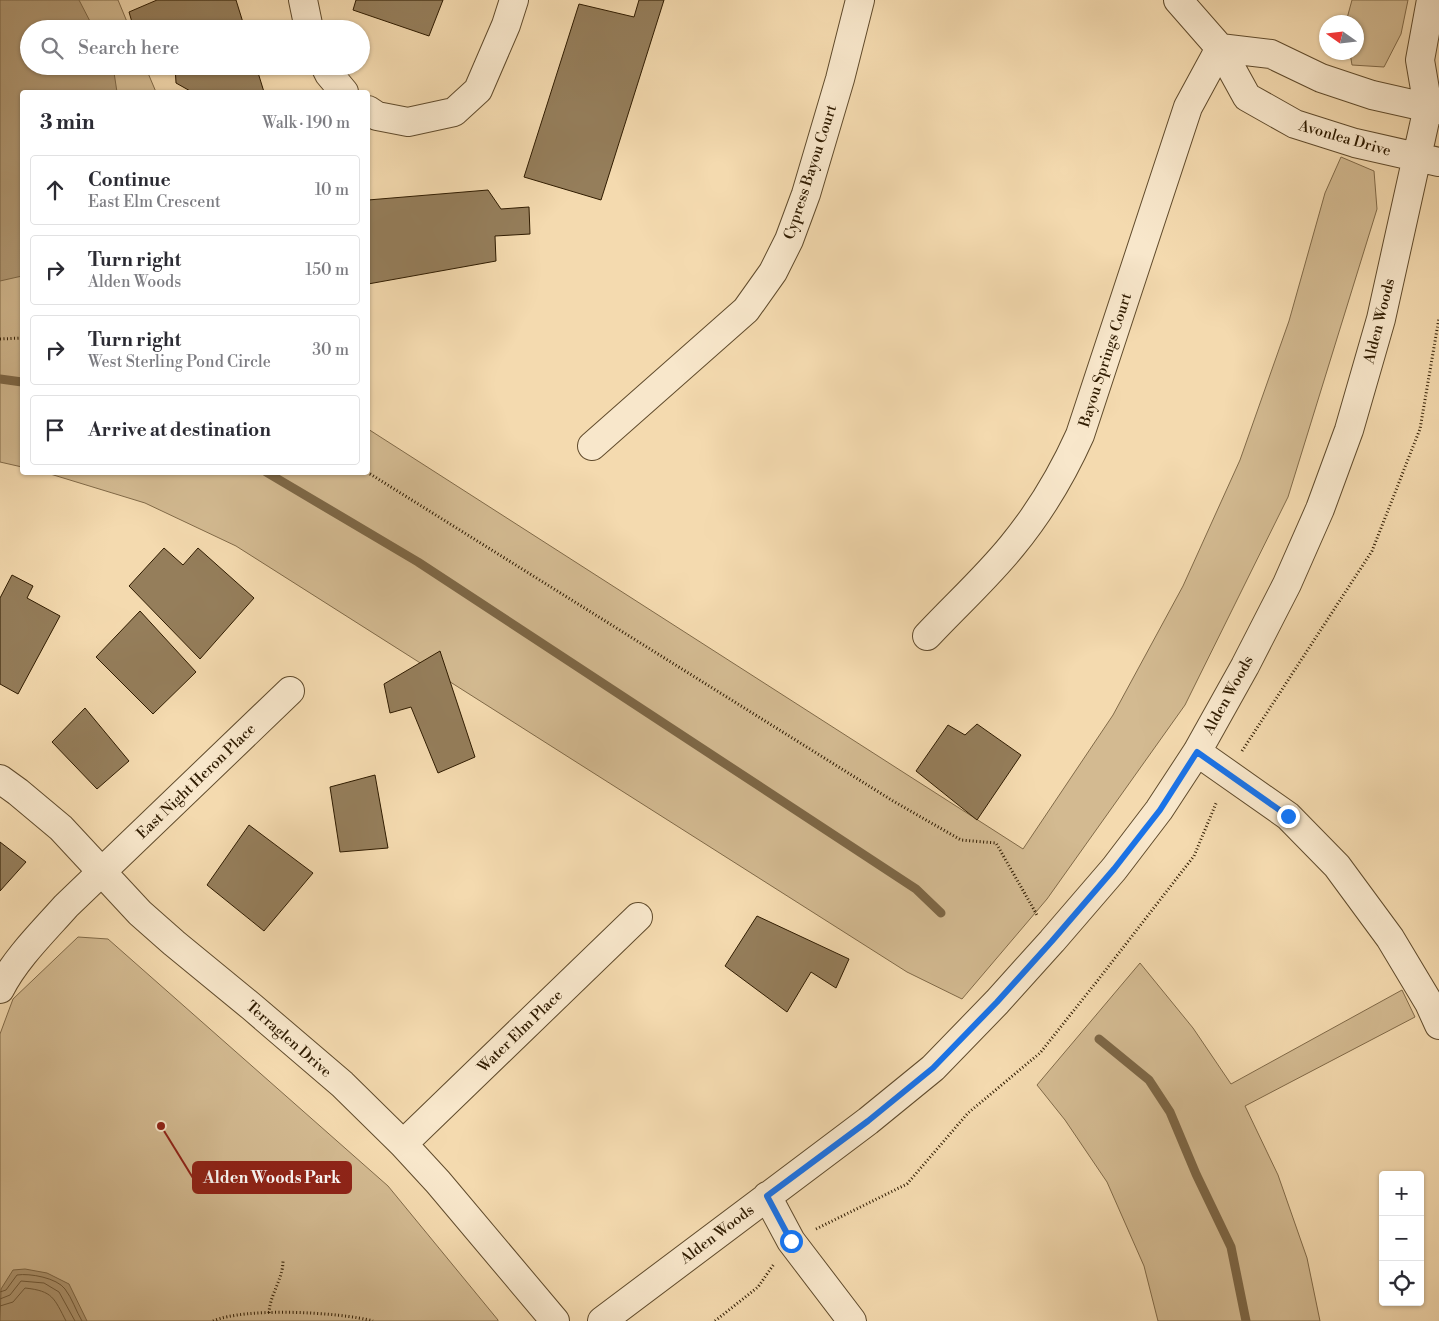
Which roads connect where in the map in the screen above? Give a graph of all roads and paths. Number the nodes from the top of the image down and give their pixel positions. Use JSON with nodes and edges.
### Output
{"nodes":[{"id":1,"x":303,"y":0,"type":"edge"},
{"id":2,"x":514,"y":0,"type":"edge"},
{"id":3,"x":860,"y":0,"type":"edge"},
{"id":4,"x":1179,"y":0,"type":"edge"},
{"id":5,"x":1431,"y":0,"type":"edge"},
{"id":6,"x":307,"y":20,"type":"edge"},
{"id":7,"x":1220,"y":48,"type":"junction"},
{"id":8,"x":1435,"y":104,"type":"edge"},
{"id":9,"x":370,"y":111,"type":"edge"},
{"id":10,"x":1428,"y":159,"type":"edge"},
{"id":11,"x":20,"y":338,"type":"edge"},
{"id":12,"x":0,"y":339,"type":"edge"},
{"id":13,"x":592,"y":446,"type":"dead end"},
{"id":14,"x":370,"y":474,"type":"edge"},
{"id":15,"x":928,"y":636,"type":"dead end"},
{"id":16,"x":290,"y":690,"type":"dead end"},
{"id":17,"x":1197,"y":752,"type":"junction"},
{"id":18,"x":0,"y":779,"type":"edge"},
{"id":19,"x":101,"y":872,"type":"junction"},
{"id":20,"x":638,"y":917,"type":"dead end"},
{"id":21,"x":1052,"y":941,"type":"junction"},
{"id":22,"x":0,"y":989,"type":"edge"},
{"id":23,"x":1439,"y":1025,"type":"edge"},
{"id":24,"x":403,"y":1144,"type":"junction"},
{"id":25,"x":767,"y":1196,"type":"junction"},
{"id":26,"x":283,"y":1261,"type":"dead end"},
{"id":27,"x":269,"y":1313,"type":"junction"},
{"id":28,"x":213,"y":1321,"type":"edge"},
{"id":29,"x":373,"y":1321,"type":"edge"},
{"id":30,"x":556,"y":1321,"type":"edge"},
{"id":31,"x":602,"y":1321,"type":"edge"},
{"id":32,"x":852,"y":1321,"type":"edge"}],
"edges":[{"from":1,"to":6,"type":"street"},
{"from":2,"to":9,"type":"street"},
{"from":3,"to":13,"type":"street","name":"Cypress Bayou Court"},
{"from":4,"to":7,"type":"street","name":"Avonlea Drive"},
{"from":5,"to":8,"type":"street","name":"Alden Woods"},
{"from":7,"to":8,"type":"street"},
{"from":7,"to":10,"type":"street","name":"Avonlea Drive"},
{"from":7,"to":15,"type":"street","name":"Bayou Springs Court"},
{"from":8,"to":10,"type":"street","name":"Alden Woods"},
{"from":10,"to":17,"type":"street","name":"Alden Woods"},
{"from":11,"to":12,"type":"path"},
{"from":14,"to":21,"type":"path"},
{"from":16,"to":19,"type":"street","name":"East Night Heron Place"},
{"from":17,"to":21,"type":"street","name":"Alden Woods"},
{"from":17,"to":23,"type":"street"},
{"from":18,"to":19,"type":"street","name":"Terraglen Drive"},
{"from":19,"to":22,"type":"street","name":"East Night Heron Place"},
{"from":19,"to":24,"type":"street","name":"Terraglen Drive"},
{"from":20,"to":24,"type":"street","name":"Water Elm Place"},
{"from":21,"to":25,"type":"street","name":"Alden Woods"},
{"from":24,"to":30,"type":"street","name":"Terraglen Drive"},
{"from":25,"to":31,"type":"street","name":"Alden Woods"},
{"from":25,"to":32,"type":"street"},
{"from":26,"to":27,"type":"path"},
{"from":27,"to":28,"type":"path"},
{"from":27,"to":29,"type":"path"}]}
